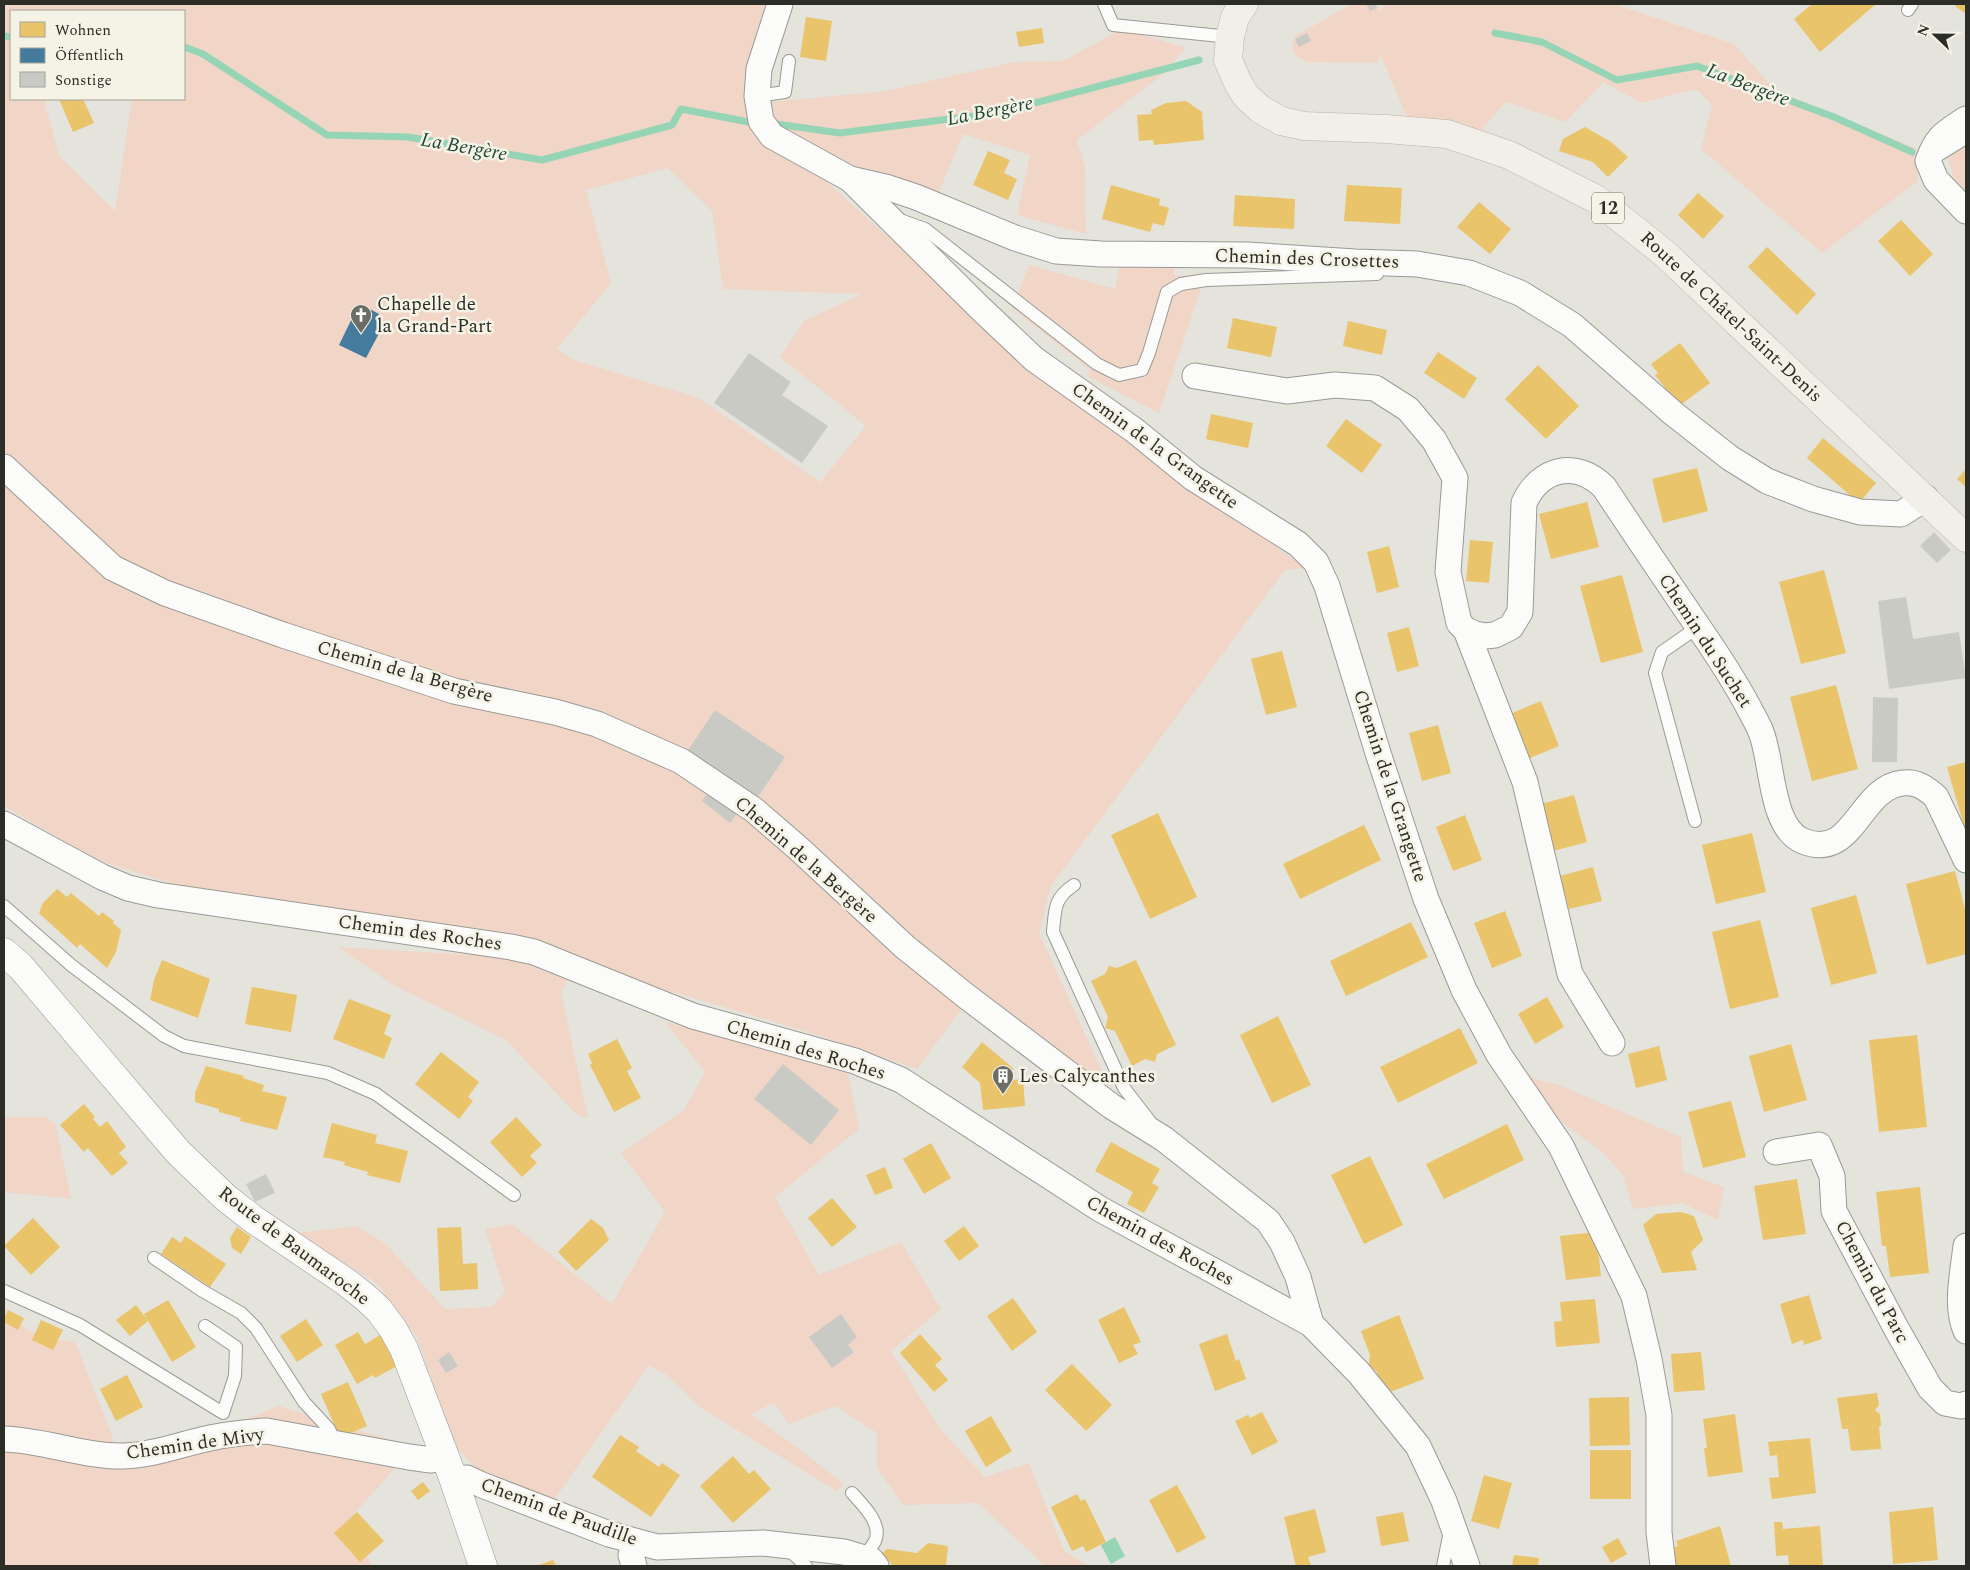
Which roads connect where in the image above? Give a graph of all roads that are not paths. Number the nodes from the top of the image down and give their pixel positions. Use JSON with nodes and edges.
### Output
{"nodes":[{"id":1,"x":780,"y":4,"type":"edge"},
{"id":2,"x":1104,"y":4,"type":"edge"},
{"id":3,"x":1244,"y":4,"type":"edge"},
{"id":4,"x":1230,"y":37,"type":"junction"},
{"id":5,"x":789,"y":61,"type":"dead end"},
{"id":6,"x":757,"y":96,"type":"junction"},
{"id":7,"x":1966,"y":119,"type":"edge"},
{"id":8,"x":1966,"y":138,"type":"edge"},
{"id":9,"x":1928,"y":161,"type":"junction"},
{"id":10,"x":850,"y":179,"type":"junction"},
{"id":11,"x":1966,"y":211,"type":"edge"},
{"id":12,"x":886,"y":215,"type":"junction"},
{"id":13,"x":1397,"y":263,"type":"junction"},
{"id":14,"x":1195,"y":376,"type":"dead end"},
{"id":15,"x":4,"y":467,"type":"edge"},
{"id":16,"x":1926,"y":498,"type":"junction"},
{"id":17,"x":1966,"y":538,"type":"edge"},
{"id":18,"x":1698,"y":627,"type":"junction"},
{"id":19,"x":1466,"y":630,"type":"junction"},
{"id":20,"x":1694,"y":821,"type":"dead end"},
{"id":21,"x":4,"y":824,"type":"edge"},
{"id":22,"x":1966,"y":860,"type":"edge"},
{"id":23,"x":1074,"y":885,"type":"dead end"},
{"id":24,"x":4,"y":906,"type":"edge"},
{"id":25,"x":4,"y":952,"type":"edge"},
{"id":26,"x":1612,"y":1042,"type":"dead end"},
{"id":27,"x":1164,"y":1139,"type":"junction"},
{"id":28,"x":1776,"y":1152,"type":"dead end"},
{"id":29,"x":514,"y":1195,"type":"dead end"},
{"id":30,"x":1966,"y":1246,"type":"edge"},
{"id":31,"x":154,"y":1258,"type":"dead end"},
{"id":32,"x":4,"y":1291,"type":"edge"},
{"id":33,"x":1311,"y":1324,"type":"junction"},
{"id":34,"x":205,"y":1326,"type":"dead end"},
{"id":35,"x":1966,"y":1331,"type":"edge"},
{"id":36,"x":1966,"y":1404,"type":"edge"},
{"id":37,"x":224,"y":1413,"type":"junction"},
{"id":38,"x":250,"y":1432,"type":"junction"},
{"id":39,"x":4,"y":1439,"type":"edge"},
{"id":40,"x":332,"y":1444,"type":"junction"},
{"id":41,"x":449,"y":1468,"type":"junction"},
{"id":42,"x":852,"y":1493,"type":"dead end"},
{"id":43,"x":1452,"y":1524,"type":"junction"},
{"id":44,"x":637,"y":1542,"type":"junction"},
{"id":45,"x":785,"y":1545,"type":"junction"},
{"id":46,"x":870,"y":1562,"type":"edge"},
{"id":47,"x":483,"y":1566,"type":"edge"},
{"id":48,"x":634,"y":1566,"type":"edge"},
{"id":49,"x":806,"y":1566,"type":"edge"},
{"id":50,"x":1443,"y":1566,"type":"edge"},
{"id":51,"x":1467,"y":1566,"type":"edge"},
{"id":52,"x":1663,"y":1566,"type":"edge"}],
"edges":[{"from":1,"to":6,"type":"street","name":"Chemin des Crosettes"},
{"from":2,"to":4,"type":"lane"},
{"from":3,"to":4,"type":"main road","name":"Route de Châtel-Saint-Denis","number":"12"},
{"from":4,"to":16,"type":"main road","name":"Route de Châtel-Saint-Denis","number":"12"},
{"from":5,"to":6,"type":"lane"},
{"from":6,"to":10,"type":"street","name":"Chemin des Crosettes"},
{"from":7,"to":9,"type":"street"},
{"from":8,"to":9,"type":"lane"},
{"from":9,"to":11,"type":"street"},
{"from":10,"to":12,"type":"street","name":"Chemin de la Grangette"},
{"from":10,"to":13,"type":"street","name":"Chemin des Crosettes"},
{"from":12,"to":13,"type":"lane"},
{"from":12,"to":52,"type":"street","name":"Chemin de la Grangette"},
{"from":13,"to":16,"type":"street","name":"Chemin des Crosettes"},
{"from":14,"to":19,"type":"street"},
{"from":15,"to":27,"type":"street","name":"Chemin de la Bergère"},
{"from":16,"to":17,"type":"main road","name":"Route de Châtel-Saint-Denis","number":"12"},
{"from":18,"to":19,"type":"street","name":"Chemin du Suchet"},
{"from":18,"to":20,"type":"lane"},
{"from":18,"to":22,"type":"street","name":"Chemin du Suchet"},
{"from":19,"to":26,"type":"street"},
{"from":21,"to":33,"type":"street","name":"Chemin des Roches"},
{"from":23,"to":27,"type":"lane"},
{"from":24,"to":29,"type":"lane"},
{"from":25,"to":41,"type":"street","name":"Route de Baumaroche"},
{"from":27,"to":33,"type":"street","name":"Chemin de la Bergère"},
{"from":28,"to":36,"type":"street","name":"Chemin du Parc"},
{"from":30,"to":35,"type":"street"},
{"from":31,"to":40,"type":"lane"},
{"from":32,"to":37,"type":"lane"},
{"from":33,"to":43,"type":"street","name":"Chemin des Roches"},
{"from":34,"to":37,"type":"lane"},
{"from":37,"to":38,"type":"lane"},
{"from":38,"to":39,"type":"street","name":"Chemin de Mivy"},
{"from":38,"to":40,"type":"street","name":"Chemin de Mivy"},
{"from":40,"to":41,"type":"street","name":"Chemin de Mivy"},
{"from":41,"to":44,"type":"street","name":"Chemin de Paudille"},
{"from":41,"to":47,"type":"street","name":"Route de Baumaroche"},
{"from":42,"to":46,"type":"lane"},
{"from":43,"to":50,"type":"lane"},
{"from":43,"to":51,"type":"street","name":"Chemin des Roches"},
{"from":44,"to":45,"type":"street","name":"Chemin de Paudille"},
{"from":44,"to":48,"type":"street"},
{"from":45,"to":46,"type":"street","name":"Chemin de Paudille"},
{"from":45,"to":49,"type":"lane"}]}
